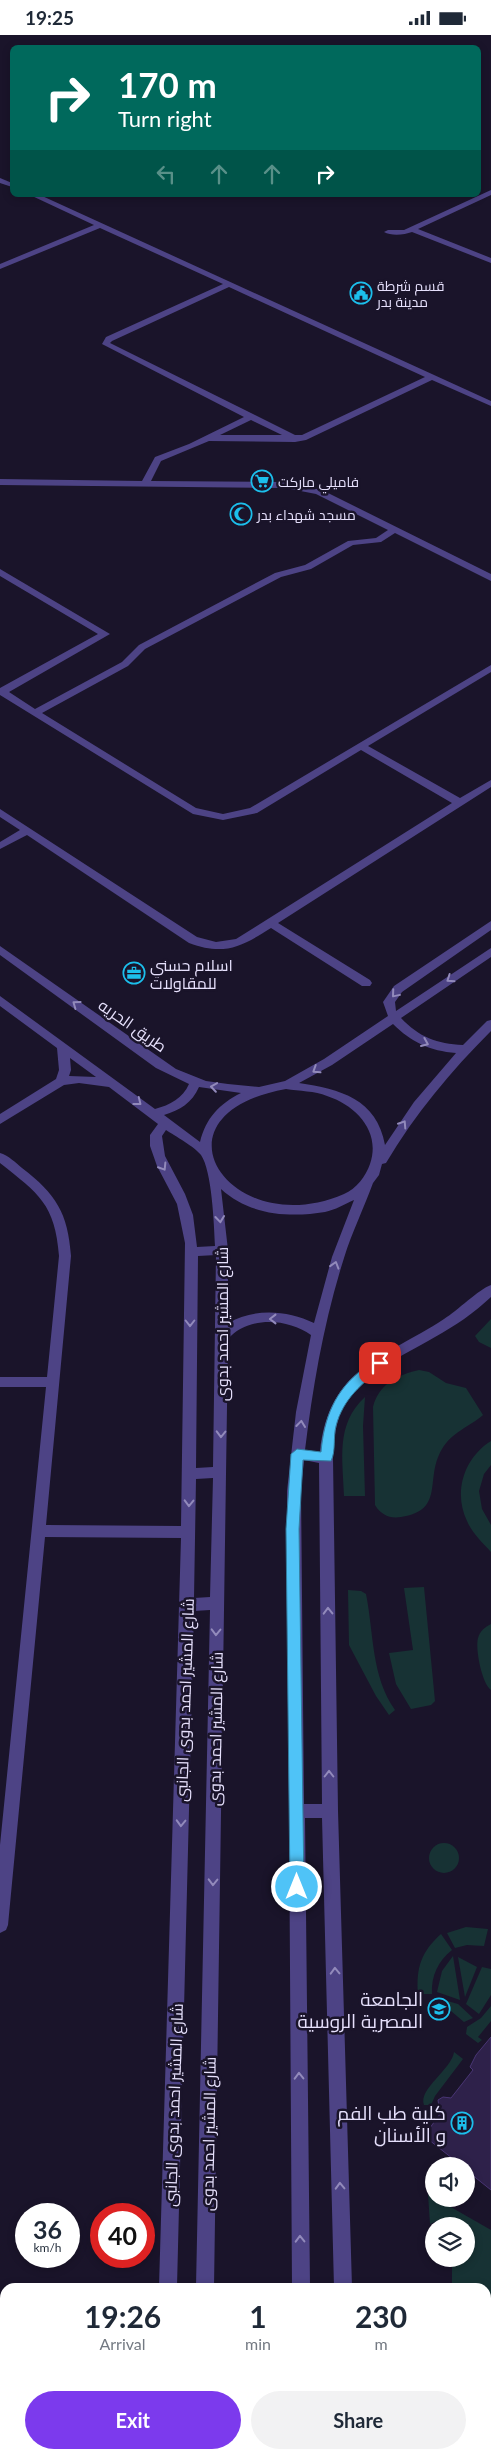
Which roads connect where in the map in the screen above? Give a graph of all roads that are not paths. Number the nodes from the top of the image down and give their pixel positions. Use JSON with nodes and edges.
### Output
{"nodes":[{"id":1,"x":38,"y":197,"type":"edge"},
{"id":2,"x":480,"y":197,"type":"edge"},
{"id":3,"x":100,"y":225,"type":"junction"},
{"id":4,"x":412,"y":229,"type":"junction"},
{"id":5,"x":388,"y":232,"type":"dead end"},
{"id":6,"x":491,"y":261,"type":"edge"},
{"id":7,"x":0,"y":267,"type":"edge"},
{"id":8,"x":230,"y":284,"type":"junction"},
{"id":9,"x":432,"y":377,"type":"junction"},
{"id":10,"x":491,"y":404,"type":"edge"},
{"id":11,"x":250,"y":417,"type":"junction"},
{"id":12,"x":208,"y":438,"type":"junction"},
{"id":13,"x":295,"y":439,"type":"junction"},
{"id":14,"x":0,"y":482,"type":"edge"},
{"id":15,"x":145,"y":483,"type":"junction"},
{"id":16,"x":396,"y":529,"type":"junction"},
{"id":17,"x":0,"y":571,"type":"edge"},
{"id":18,"x":491,"y":578,"type":"edge"},
{"id":19,"x":491,"y":668,"type":"edge"},
{"id":20,"x":1,"y":691,"type":"edge"},
{"id":21,"x":35,"y":713,"type":"junction"},
{"id":22,"x":361,"y":746,"type":"junction"},
{"id":23,"x":490,"y":785,"type":"edge"},
{"id":24,"x":460,"y":803,"type":"junction"},
{"id":25,"x":0,"y":812,"type":"edge"},
{"id":26,"x":27,"y":830,"type":"junction"},
{"id":27,"x":0,"y":846,"type":"edge"},
{"id":28,"x":271,"y":923,"type":"junction"},
{"id":29,"x":491,"y":925,"type":"edge"},
{"id":30,"x":0,"y":950,"type":"edge"},
{"id":31,"x":491,"y":952,"type":"edge"},
{"id":32,"x":366,"y":983,"type":"dead end"},
{"id":33,"x":0,"y":1000,"type":"edge"},
{"id":34,"x":393,"y":1017,"type":"junction"},
{"id":35,"x":491,"y":1024,"type":"edge"},
{"id":36,"x":63,"y":1047,"type":"junction"},
{"id":37,"x":466,"y":1049,"type":"junction"},
{"id":38,"x":61,"y":1081,"type":"junction"},
{"id":39,"x":195,"y":1083,"type":"junction"},
{"id":40,"x":114,"y":1084,"type":"junction"},
{"id":41,"x":286,"y":1085,"type":"junction"},
{"id":42,"x":262,"y":1089,"type":"junction"},
{"id":43,"x":153,"y":1113,"type":"junction"},
{"id":44,"x":0,"y":1120,"type":"edge"},
{"id":45,"x":166,"y":1123,"type":"junction"},
{"id":46,"x":206,"y":1153,"type":"junction"},
{"id":47,"x":0,"y":1157,"type":"edge"},
{"id":48,"x":378,"y":1166,"type":"junction"},
{"id":49,"x":212,"y":1171,"type":"junction"},
{"id":50,"x":367,"y":1183,"type":"junction"},
{"id":51,"x":222,"y":1250,"type":"junction"},
{"id":52,"x":190,"y":1252,"type":"junction"},
{"id":53,"x":491,"y":1290,"type":"edge"},
{"id":54,"x":318,"y":1333,"type":"junction"},
{"id":55,"x":221,"y":1338,"type":"junction"},
{"id":56,"x":0,"y":1382,"type":"edge"},
{"id":57,"x":53,"y":1382,"type":"junction"},
{"id":58,"x":297,"y":1454,"type":"junction"},
{"id":59,"x":326,"y":1458,"type":"junction"},
{"id":60,"x":220,"y":1473,"type":"junction"},
{"id":61,"x":190,"y":1474,"type":"junction"},
{"id":62,"x":38,"y":1531,"type":"junction"},
{"id":63,"x":188,"y":1532,"type":"junction"},
{"id":64,"x":217,"y":1603,"type":"junction"},
{"id":65,"x":187,"y":1605,"type":"junction"},
{"id":66,"x":296,"y":1811,"type":"junction"},
{"id":67,"x":330,"y":1811,"type":"junction"},
{"id":68,"x":0,"y":1925,"type":"edge"},
{"id":69,"x":168,"y":2283,"type":"edge"},
{"id":70,"x":205,"y":2283,"type":"edge"},
{"id":71,"x":301,"y":2283,"type":"edge"},
{"id":72,"x":343,"y":2283,"type":"edge"}],
"edges":[{"from":1,"to":3,"type":"street"},
{"from":2,"to":4,"type":"street"},
{"from":3,"to":7,"type":"street"},
{"from":3,"to":8,"type":"street"},
{"from":4,"to":5,"type":"street"},
{"from":4,"to":6,"type":"street"},
{"from":8,"to":9,"type":"street"},
{"from":8,"to":11,"type":"street"},
{"from":9,"to":10,"type":"street"},
{"from":9,"to":13,"type":"street"},
{"from":11,"to":12,"type":"street"},
{"from":11,"to":13,"type":"street"},
{"from":12,"to":13,"type":"street"},
{"from":12,"to":15,"type":"street"},
{"from":14,"to":15,"type":"street"},
{"from":15,"to":16,"type":"street"},
{"from":16,"to":18,"type":"street"},
{"from":16,"to":21,"type":"street"},
{"from":17,"to":20,"type":"street"},
{"from":19,"to":22,"type":"street"},
{"from":20,"to":21,"type":"street"},
{"from":21,"to":22,"type":"street"},
{"from":22,"to":24,"type":"street"},
{"from":23,"to":24,"type":"street"},
{"from":24,"to":28,"type":"street"},
{"from":25,"to":26,"type":"street"},
{"from":26,"to":27,"type":"street"},
{"from":26,"to":28,"type":"street"},
{"from":28,"to":32,"type":"street"},
{"from":29,"to":34,"type":"street","one_way":true},
{"from":39,"to":30,"type":"street","name":"طريق الحريه","one_way":true},
{"from":31,"to":34,"type":"street","one_way":true},
{"from":33,"to":36,"type":"street"},
{"from":34,"to":37,"type":"street","one_way":true},
{"from":34,"to":41,"type":"street","one_way":true},
{"from":35,"to":37,"type":"street"},
{"from":36,"to":38,"type":"street"},
{"from":36,"to":40,"type":"street"},
{"from":48,"to":37,"type":"street","one_way":true},
{"from":38,"to":40,"type":"street"},
{"from":38,"to":44,"type":"street"},
{"from":42,"to":39,"type":"street","name":"طريق الحريه","one_way":true},
{"from":39,"to":43,"type":"street"},
{"from":40,"to":43,"type":"street","one_way":true},
{"from":41,"to":42,"type":"street"},
{"from":41,"to":48,"type":"street"},
{"from":42,"to":46,"type":"street"},
{"from":43,"to":45,"type":"street"},
{"from":45,"to":46,"type":"street"},
{"from":45,"to":52,"type":"street","name":"شارع المشير احمد بدوى الجانبى","one_way":true},
{"from":46,"to":49,"type":"street"},
{"from":47,"to":57,"type":"street"},
{"from":48,"to":50,"type":"street"},
{"from":49,"to":50,"type":"street"},
{"from":49,"to":51,"type":"street","name":"شارع المشير احمد بدوى","one_way":true},
{"from":54,"to":50,"type":"street","one_way":true},
{"from":51,"to":52,"type":"street"},
{"from":51,"to":55,"type":"street","name":"شارع المشير احمد بدوى"},
{"from":52,"to":61,"type":"street","name":"شارع المشير احمد بدوى الجانبى","one_way":true},
{"from":53,"to":59,"type":"street"},
{"from":54,"to":55,"type":"street","one_way":true},
{"from":58,"to":54,"type":"street","one_way":true},
{"from":55,"to":60,"type":"street","name":"شارع المشير احمد بدوى","one_way":true},
{"from":56,"to":57,"type":"street"},
{"from":57,"to":62,"type":"street"},
{"from":58,"to":59,"type":"street"},
{"from":58,"to":66,"type":"street"},
{"from":67,"to":59,"type":"street","one_way":true},
{"from":60,"to":61,"type":"street"},
{"from":60,"to":64,"type":"street","name":"شارع المشير احمد بدوى"},
{"from":61,"to":63,"type":"street","name":"شارع المشير احمد بدوى الجانبى","one_way":true},
{"from":62,"to":63,"type":"street"},
{"from":62,"to":68,"type":"street"},
{"from":63,"to":65,"type":"street","name":"شارع المشير احمد بدوى الجانبى"},
{"from":64,"to":65,"type":"street"},
{"from":64,"to":70,"type":"street","name":"شارع المشير احمد بدوى","one_way":true},
{"from":65,"to":69,"type":"street","name":"شارع المشير احمد بدوى الجانبى","one_way":true},
{"from":66,"to":67,"type":"street"},
{"from":71,"to":66,"type":"street","one_way":true},
{"from":72,"to":67,"type":"street","one_way":true}]}
